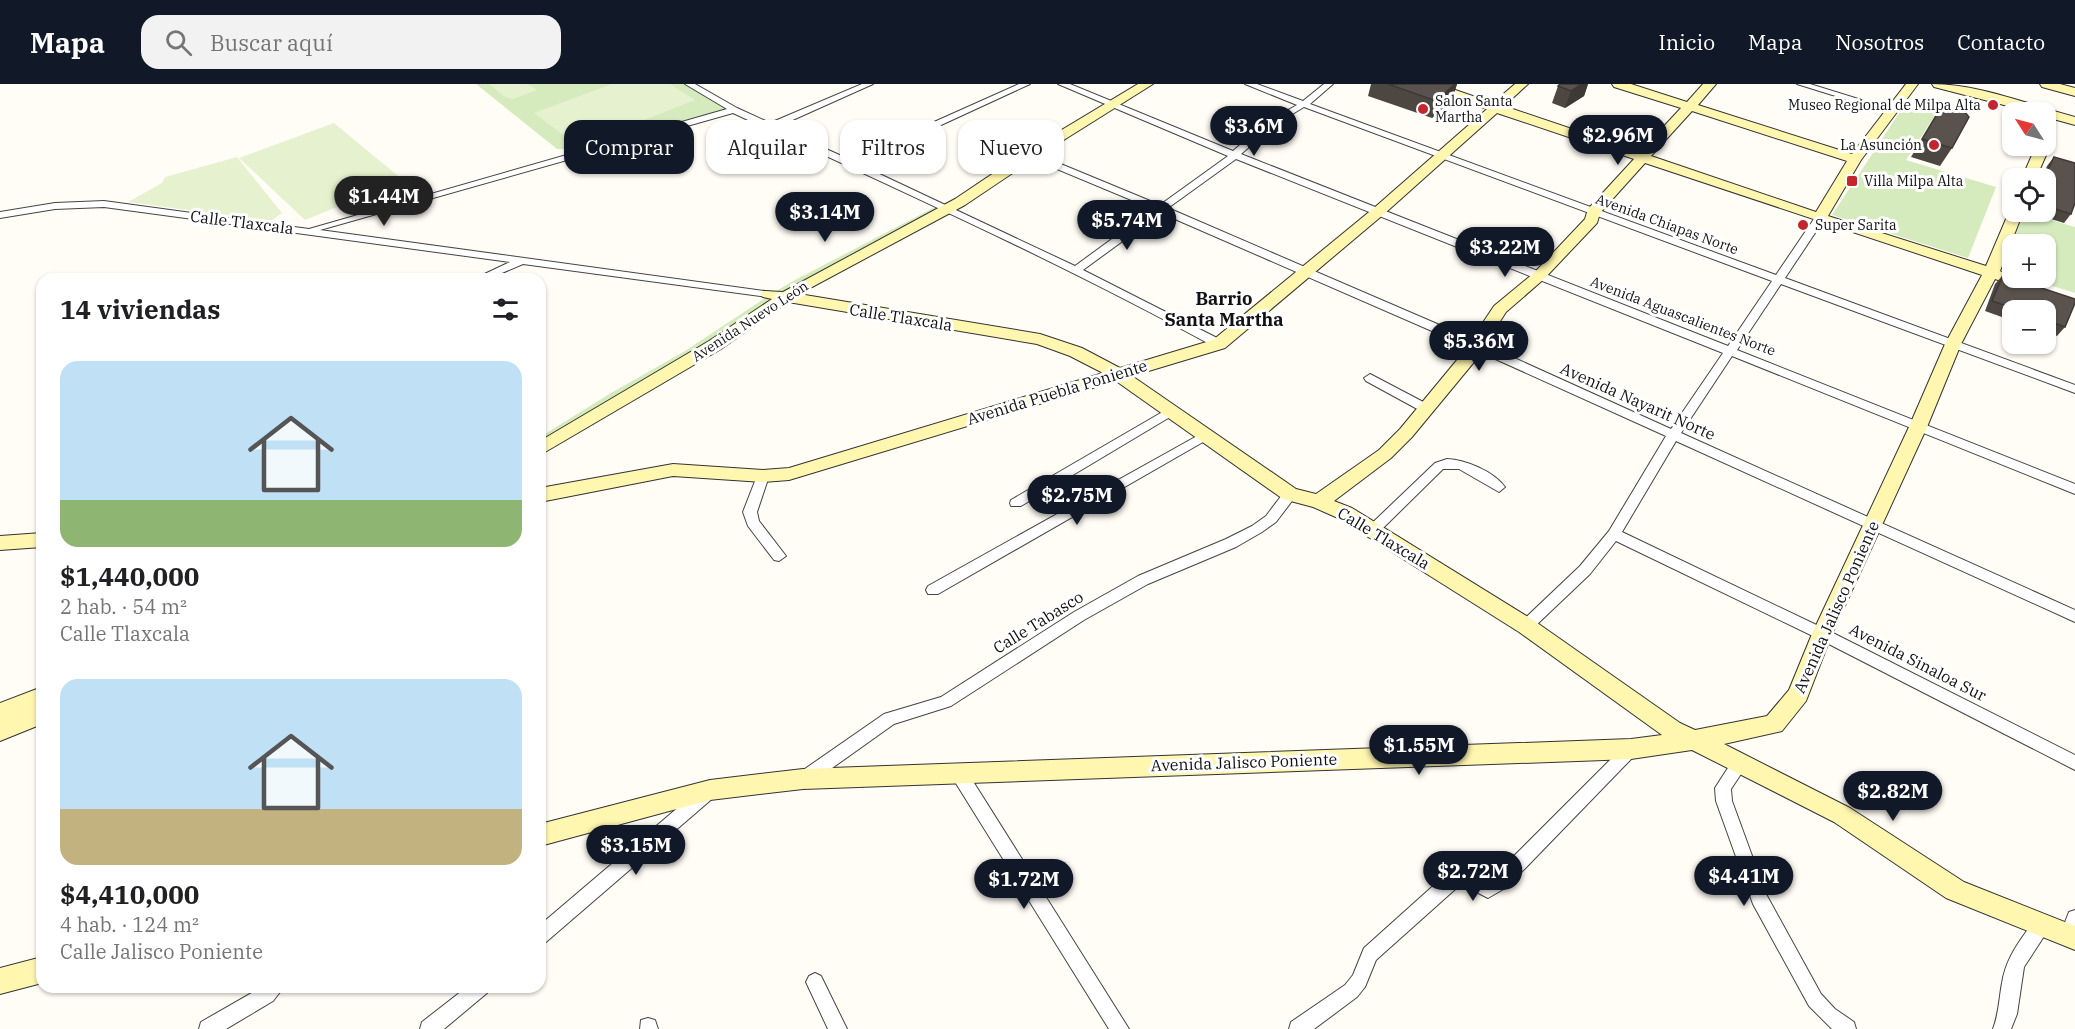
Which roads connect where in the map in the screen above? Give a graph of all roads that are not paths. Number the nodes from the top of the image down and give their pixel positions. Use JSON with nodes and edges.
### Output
{"nodes":[{"id":1,"x":689,"y":84,"type":"edge"},
{"id":2,"x":869,"y":84,"type":"edge"},
{"id":3,"x":1026,"y":84,"type":"edge"},
{"id":4,"x":1062,"y":84,"type":"edge"},
{"id":5,"x":1130,"y":84,"type":"edge"},
{"id":6,"x":1146,"y":84,"type":"edge"},
{"id":7,"x":1249,"y":84,"type":"edge"},
{"id":8,"x":1329,"y":84,"type":"edge"},
{"id":9,"x":1426,"y":84,"type":"edge"},
{"id":10,"x":1522,"y":84,"type":"edge"},
{"id":11,"x":1617,"y":84,"type":"edge"},
{"id":12,"x":1710,"y":84,"type":"edge"},
{"id":13,"x":1801,"y":84,"type":"edge"},
{"id":14,"x":1912,"y":84,"type":"edge"},
{"id":15,"x":1938,"y":84,"type":"edge"},
{"id":16,"x":2046,"y":84,"type":"edge"},
{"id":17,"x":2073,"y":89,"type":"edge"},
{"id":18,"x":2004,"y":102,"type":"edge"},
{"id":19,"x":1107,"y":103,"type":"junction"},
{"id":20,"x":1304,"y":104,"type":"junction"},
{"id":21,"x":1689,"y":106,"type":"junction"},
{"id":22,"x":1496,"y":108,"type":"junction"},
{"id":23,"x":734,"y":110,"type":"junction"},
{"id":24,"x":1890,"y":110,"type":"junction"},
{"id":25,"x":2056,"y":116,"type":"edge"},
{"id":26,"x":756,"y":120,"type":"edge"},
{"id":27,"x":783,"y":120,"type":"edge"},
{"id":28,"x":946,"y":120,"type":"edge"},
{"id":29,"x":2075,"y":121,"type":"edge"},
{"id":30,"x":1064,"y":129,"type":"edge"},
{"id":31,"x":1235,"y":155,"type":"junction"},
{"id":32,"x":1441,"y":156,"type":"junction"},
{"id":33,"x":1644,"y":158,"type":"junction"},
{"id":34,"x":1855,"y":159,"type":"junction"},
{"id":35,"x":1064,"y":169,"type":"edge"},
{"id":36,"x":871,"y":174,"type":"edge"},
{"id":37,"x":992,"y":174,"type":"edge"},
{"id":38,"x":942,"y":206,"type":"junction"},
{"id":39,"x":1161,"y":209,"type":"junction"},
{"id":40,"x":1379,"y":211,"type":"junction"},
{"id":41,"x":1593,"y":212,"type":"junction"},
{"id":42,"x":0,"y":215,"type":"edge"},
{"id":43,"x":1820,"y":218,"type":"junction"},
{"id":44,"x":2012,"y":222,"type":"edge"},
{"id":45,"x":309,"y":231,"type":"junction"},
{"id":46,"x":525,"y":260,"type":"junction"},
{"id":47,"x":1076,"y":270,"type":"junction"},
{"id":48,"x":494,"y":273,"type":"edge"},
{"id":49,"x":1306,"y":273,"type":"junction"},
{"id":50,"x":1990,"y":273,"type":"junction"},
{"id":51,"x":1539,"y":276,"type":"junction"},
{"id":52,"x":2002,"y":277,"type":"edge"},
{"id":53,"x":1777,"y":279,"type":"junction"},
{"id":54,"x":775,"y":296,"type":"junction"},
{"id":55,"x":1219,"y":344,"type":"junction"},
{"id":56,"x":1953,"y":344,"type":"junction"},
{"id":57,"x":1474,"y":345,"type":"junction"},
{"id":58,"x":1731,"y":350,"type":"junction"},
{"id":59,"x":1117,"y":374,"type":"junction"},
{"id":60,"x":1370,"y":378,"type":"dead end"},
{"id":61,"x":2075,"y":389,"type":"edge"},
{"id":62,"x":1425,"y":408,"type":"junction"},
{"id":63,"x":1170,"y":411,"type":"junction"},
{"id":64,"x":1918,"y":427,"type":"junction"},
{"id":65,"x":546,"y":430,"type":"edge"},
{"id":66,"x":1674,"y":434,"type":"junction"},
{"id":67,"x":1206,"y":435,"type":"junction"},
{"id":68,"x":546,"y":445,"type":"edge"},
{"id":69,"x":763,"y":476,"type":"junction"},
{"id":70,"x":1499,"y":487,"type":"dead end"},
{"id":71,"x":2075,"y":489,"type":"edge"},
{"id":72,"x":546,"y":494,"type":"edge"},
{"id":73,"x":1290,"y":494,"type":"junction"},
{"id":74,"x":1319,"y":502,"type":"junction"},
{"id":75,"x":1016,"y":503,"type":"dead end"},
{"id":76,"x":1874,"y":524,"type":"junction"},
{"id":77,"x":1373,"y":530,"type":"junction"},
{"id":78,"x":1614,"y":534,"type":"junction"},
{"id":79,"x":36,"y":540,"type":"edge"},
{"id":80,"x":0,"y":543,"type":"edge"},
{"id":81,"x":779,"y":556,"type":"dead end"},
{"id":82,"x":933,"y":590,"type":"dead end"},
{"id":83,"x":2075,"y":616,"type":"edge"},
{"id":84,"x":1526,"y":627,"type":"junction"},
{"id":85,"x":1822,"y":634,"type":"junction"},
{"id":86,"x":36,"y":698,"type":"edge"},
{"id":87,"x":0,"y":713,"type":"edge"},
{"id":88,"x":36,"y":717,"type":"edge"},
{"id":89,"x":0,"y":732,"type":"edge"},
{"id":90,"x":1694,"y":740,"type":"junction"},
{"id":91,"x":1631,"y":749,"type":"junction"},
{"id":92,"x":1741,"y":762,"type":"junction"},
{"id":93,"x":2075,"y":763,"type":"edge"},
{"id":94,"x":958,"y":772,"type":"junction"},
{"id":95,"x":803,"y":779,"type":"junction"},
{"id":96,"x":710,"y":790,"type":"junction"},
{"id":97,"x":546,"y":833,"type":"edge"},
{"id":98,"x":2043,"y":924,"type":"junction"},
{"id":99,"x":2073,"y":930,"type":"edge"},
{"id":100,"x":546,"y":931,"type":"edge"},
{"id":101,"x":36,"y":972,"type":"edge"},
{"id":102,"x":0,"y":981,"type":"edge"},
{"id":103,"x":815,"y":982,"type":"dead end"},
{"id":104,"x":269,"y":993,"type":"edge"},
{"id":105,"x":474,"y":993,"type":"edge"},
{"id":106,"x":208,"y":1029,"type":"edge"},
{"id":107,"x":429,"y":1029,"type":"edge"},
{"id":108,"x":838,"y":1029,"type":"edge"},
{"id":109,"x":1120,"y":1029,"type":"edge"},
{"id":110,"x":1298,"y":1029,"type":"edge"},
{"id":111,"x":1847,"y":1029,"type":"edge"},
{"id":112,"x":2002,"y":1029,"type":"edge"}],
"edges":[{"from":1,"to":23,"type":"street"},
{"from":2,"to":27,"type":"street"},
{"from":3,"to":28,"type":"street"},
{"from":4,"to":19,"type":"street","name":"Avenida Aguascalientes Norte"},
{"from":5,"to":19,"type":"street","name":"Avenida Nuevo León"},
{"from":6,"to":19,"type":"street","name":"Avenida Nuevo León"},
{"from":7,"to":20,"type":"street","name":"Avenida Chiapas Norte"},
{"from":8,"to":20,"type":"street"},
{"from":9,"to":22,"type":"street"},
{"from":10,"to":22,"type":"street","name":"Avenida Puebla Poniente"},
{"from":11,"to":21,"type":"street"},
{"from":12,"to":21,"type":"street"},
{"from":13,"to":24,"type":"street"},
{"from":14,"to":24,"type":"street"},
{"from":15,"to":18,"type":"street"},
{"from":16,"to":17,"type":"street"},
{"from":19,"to":30,"type":"street","name":"Avenida Nuevo León"},
{"from":19,"to":31,"type":"street","name":"Avenida Aguascalientes Norte"},
{"from":20,"to":31,"type":"street"},
{"from":20,"to":32,"type":"street","name":"Avenida Chiapas Norte"},
{"from":21,"to":33,"type":"street"},
{"from":21,"to":34,"type":"street"},
{"from":22,"to":32,"type":"street","name":"Avenida Puebla Poniente"},
{"from":22,"to":33,"type":"street"},
{"from":23,"to":26,"type":"street"},
{"from":23,"to":45,"type":"street"},
{"from":24,"to":34,"type":"street"},
{"from":25,"to":29,"type":"street"},
{"from":31,"to":39,"type":"street"},
{"from":31,"to":40,"type":"street","name":"Avenida Aguascalientes Norte"},
{"from":32,"to":40,"type":"street","name":"Avenida Puebla Poniente"},
{"from":32,"to":41,"type":"street","name":"Avenida Chiapas Norte"},
{"from":33,"to":41,"type":"street"},
{"from":33,"to":43,"type":"street"},
{"from":34,"to":43,"type":"street"},
{"from":35,"to":39,"type":"street","name":"Avenida Nayarit Norte"},
{"from":36,"to":38,"type":"street"},
{"from":37,"to":38,"type":"street","name":"Avenida Nuevo León"},
{"from":38,"to":47,"type":"street"},
{"from":38,"to":54,"type":"street","name":"Avenida Nuevo León"},
{"from":39,"to":47,"type":"street"},
{"from":39,"to":49,"type":"street","name":"Avenida Nayarit Norte"},
{"from":40,"to":49,"type":"street","name":"Avenida Puebla Poniente"},
{"from":40,"to":51,"type":"street","name":"Avenida Aguascalientes Norte"},
{"from":41,"to":51,"type":"street"},
{"from":41,"to":53,"type":"street","name":"Avenida Chiapas Norte"},
{"from":42,"to":45,"type":"street","name":"Calle Tlaxcala"},
{"from":43,"to":50,"type":"street"},
{"from":43,"to":53,"type":"street"},
{"from":44,"to":50,"type":"street","name":"Avenida Jalisco Poniente"},
{"from":45,"to":46,"type":"street","name":"Calle Tlaxcala"},
{"from":46,"to":48,"type":"street"},
{"from":46,"to":54,"type":"street","name":"Calle Tlaxcala"},
{"from":47,"to":55,"type":"street"},
{"from":49,"to":55,"type":"street","name":"Avenida Puebla Poniente"},
{"from":49,"to":57,"type":"street","name":"Avenida Nayarit Norte"},
{"from":50,"to":52,"type":"street"},
{"from":50,"to":56,"type":"street","name":"Avenida Jalisco Poniente"},
{"from":51,"to":57,"type":"street"},
{"from":51,"to":58,"type":"street","name":"Avenida Aguascalientes Norte"},
{"from":53,"to":56,"type":"street","name":"Avenida Chiapas Norte"},
{"from":53,"to":58,"type":"street"},
{"from":54,"to":59,"type":"street","name":"Calle Tlaxcala"},
{"from":54,"to":65,"type":"street","name":"Avenida Nuevo León"},
{"from":54,"to":68,"type":"street","name":"Avenida Nuevo León"},
{"from":55,"to":59,"type":"street","name":"Avenida Puebla Poniente"},
{"from":56,"to":61,"type":"street","name":"Avenida Chiapas Norte"},
{"from":56,"to":64,"type":"street","name":"Avenida Jalisco Poniente"},
{"from":57,"to":62,"type":"street"},
{"from":57,"to":66,"type":"street","name":"Avenida Nayarit Norte"},
{"from":58,"to":64,"type":"street","name":"Avenida Aguascalientes Norte"},
{"from":58,"to":66,"type":"street"},
{"from":59,"to":63,"type":"street","name":"Calle Tlaxcala"},
{"from":59,"to":69,"type":"street","name":"Avenida Puebla Poniente"},
{"from":60,"to":62,"type":"street"},
{"from":62,"to":74,"type":"street"},
{"from":63,"to":67,"type":"street","name":"Calle Tlaxcala"},
{"from":63,"to":75,"type":"street"},
{"from":64,"to":71,"type":"street","name":"Avenida Aguascalientes Norte"},
{"from":64,"to":76,"type":"street","name":"Avenida Jalisco Poniente"},
{"from":66,"to":76,"type":"street","name":"Avenida Nayarit Norte"},
{"from":66,"to":78,"type":"street"},
{"from":67,"to":73,"type":"street","name":"Calle Tlaxcala"},
{"from":67,"to":82,"type":"street"},
{"from":69,"to":72,"type":"street","name":"Avenida Puebla Poniente"},
{"from":69,"to":81,"type":"street"},
{"from":70,"to":77,"type":"street"},
{"from":73,"to":74,"type":"street","name":"Calle Tlaxcala"},
{"from":73,"to":95,"type":"street","name":"Calle Tabasco"},
{"from":74,"to":77,"type":"street","name":"Calle Tlaxcala"},
{"from":76,"to":83,"type":"street","name":"Avenida Nayarit Norte"},
{"from":76,"to":85,"type":"street","name":"Avenida Jalisco Poniente"},
{"from":77,"to":84,"type":"street","name":"Calle Tlaxcala"},
{"from":78,"to":84,"type":"street"},
{"from":78,"to":85,"type":"street","name":"Avenida Sinaloa Sur"},
{"from":79,"to":80,"type":"street"},
{"from":84,"to":90,"type":"street","name":"Calle Tlaxcala"},
{"from":85,"to":90,"type":"street","name":"Avenida Jalisco Poniente"},
{"from":85,"to":93,"type":"street","name":"Avenida Sinaloa Sur"},
{"from":86,"to":87,"type":"street"},
{"from":88,"to":89,"type":"street"},
{"from":90,"to":91,"type":"street","name":"Avenida Jalisco Poniente"},
{"from":90,"to":92,"type":"street","name":"Calle Tlaxcala"},
{"from":91,"to":94,"type":"street","name":"Avenida Jalisco Poniente"},
{"from":91,"to":110,"type":"street"},
{"from":92,"to":98,"type":"street","name":"Calle Tlaxcala"},
{"from":92,"to":111,"type":"street"},
{"from":94,"to":95,"type":"street","name":"Avenida Jalisco Poniente"},
{"from":94,"to":109,"type":"street"},
{"from":95,"to":96,"type":"street","name":"Avenida Jalisco Poniente"},
{"from":96,"to":97,"type":"street","name":"Avenida Jalisco Poniente"},
{"from":96,"to":100,"type":"street"},
{"from":98,"to":99,"type":"street","name":"Calle Tlaxcala"},
{"from":98,"to":112,"type":"street"},
{"from":101,"to":102,"type":"street"},
{"from":103,"to":108,"type":"street"},
{"from":104,"to":106,"type":"street"},
{"from":105,"to":107,"type":"street"}]}
